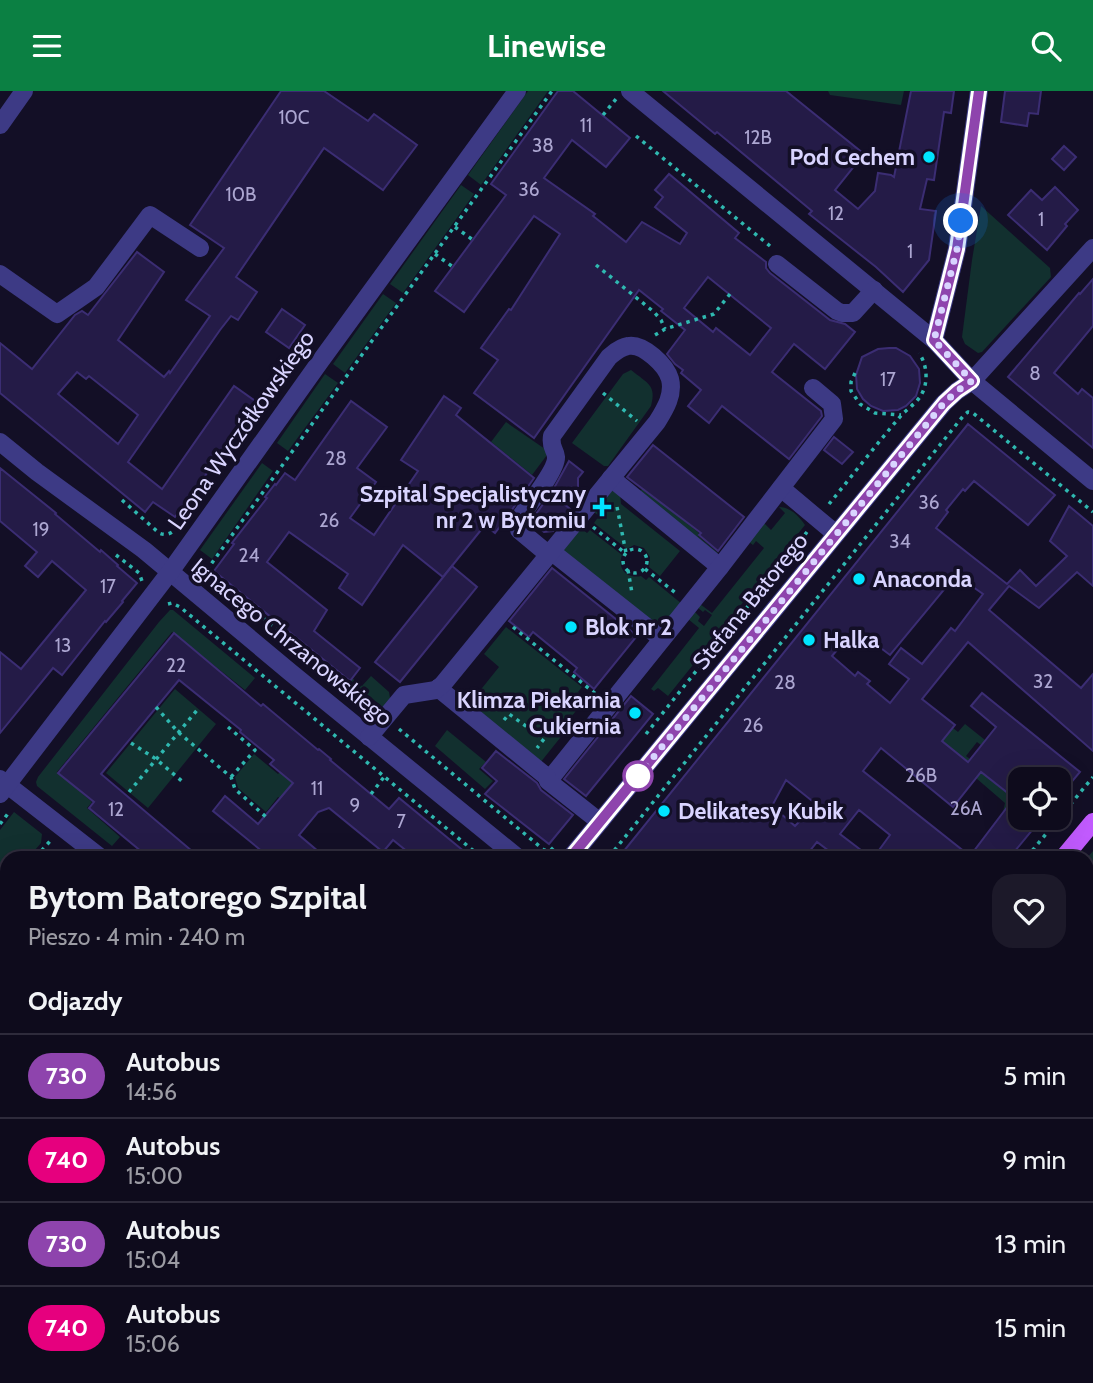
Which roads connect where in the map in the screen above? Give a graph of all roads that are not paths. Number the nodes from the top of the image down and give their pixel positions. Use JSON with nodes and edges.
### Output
{"nodes":[{"id":1,"x":24,"y":91,"type":"edge"},
{"id":2,"x":517,"y":91,"type":"edge"},
{"id":3,"x":979,"y":91,"type":"edge"},
{"id":4,"x":623,"y":94,"type":"edge"},
{"id":5,"x":0,"y":125,"type":"edge"},
{"id":6,"x":1093,"y":247,"type":"edge"},
{"id":7,"x":200,"y":248,"type":"dead end"},
{"id":8,"x":777,"y":264,"type":"dead end"},
{"id":9,"x":0,"y":274,"type":"edge"},
{"id":10,"x":874,"y":290,"type":"junction"},
{"id":11,"x":934,"y":340,"type":"junction"},
{"id":12,"x":972,"y":381,"type":"junction"},
{"id":13,"x":813,"y":389,"type":"dead end"},
{"id":14,"x":0,"y":442,"type":"edge"},
{"id":15,"x":611,"y":478,"type":"junction"},
{"id":16,"x":1093,"y":481,"type":"edge"},
{"id":17,"x":781,"y":488,"type":"junction"},
{"id":18,"x":836,"y":534,"type":"junction"},
{"id":19,"x":551,"y":553,"type":"junction"},
{"id":20,"x":720,"y":567,"type":"junction"},
{"id":21,"x":170,"y":572,"type":"junction"},
{"id":22,"x":662,"y":639,"type":"junction"},
{"id":23,"x":438,"y":688,"type":"junction"},
{"id":24,"x":369,"y":737,"type":"junction"},
{"id":25,"x":550,"y":776,"type":"junction"},
{"id":26,"x":2,"y":786,"type":"edge"},
{"id":27,"x":603,"y":819,"type":"junction"},
{"id":28,"x":1093,"y":822,"type":"edge"},
{"id":29,"x":92,"y":851,"type":"edge"},
{"id":30,"x":510,"y":851,"type":"edge"},
{"id":31,"x":575,"y":851,"type":"edge"},
{"id":32,"x":1069,"y":851,"type":"edge"}],
"edges":[{"from":1,"to":5,"type":"street"},
{"from":2,"to":21,"type":"street","name":"Leona Wyczółkowskiego"},
{"from":3,"to":11,"type":"street"},
{"from":4,"to":10,"type":"street"},
{"from":6,"to":12,"type":"street","name":"Stefana Batorego"},
{"from":7,"to":9,"type":"street"},
{"from":8,"to":10,"type":"street"},
{"from":10,"to":11,"type":"street"},
{"from":11,"to":12,"type":"street"},
{"from":12,"to":16,"type":"street"},
{"from":12,"to":18,"type":"street","name":"Stefana Batorego"},
{"from":13,"to":17,"type":"street"},
{"from":14,"to":21,"type":"street","name":"Ignacego Chrzanowskiego"},
{"from":15,"to":19,"type":"street"},
{"from":15,"to":19,"type":"street"},
{"from":15,"to":20,"type":"street"},
{"from":17,"to":18,"type":"street"},
{"from":17,"to":20,"type":"street"},
{"from":18,"to":27,"type":"street","name":"Stefana Batorego"},
{"from":19,"to":22,"type":"street"},
{"from":19,"to":23,"type":"street"},
{"from":20,"to":22,"type":"street"},
{"from":21,"to":24,"type":"street","name":"Ignacego Chrzanowskiego"},
{"from":21,"to":26,"type":"street","name":"Leona Wyczółkowskiego"},
{"from":22,"to":25,"type":"street"},
{"from":23,"to":24,"type":"street"},
{"from":23,"to":25,"type":"street"},
{"from":24,"to":30,"type":"street","name":"Ignacego Chrzanowskiego"},
{"from":25,"to":27,"type":"street"},
{"from":26,"to":29,"type":"street"},
{"from":27,"to":31,"type":"street","name":"Stefana Batorego"},
{"from":28,"to":32,"type":"main road"}]}
